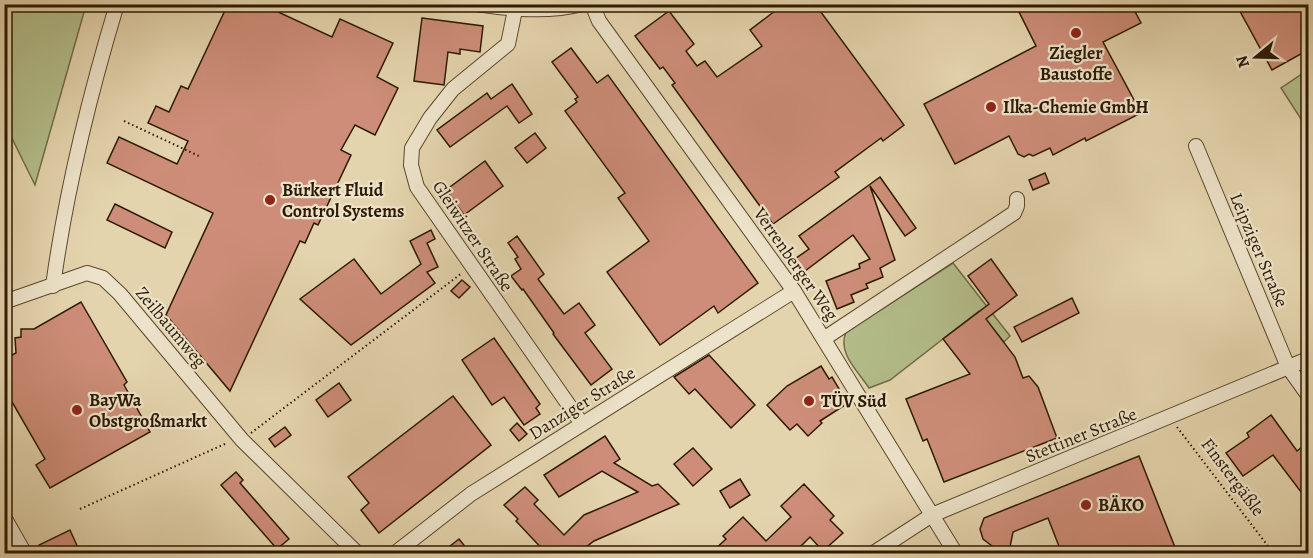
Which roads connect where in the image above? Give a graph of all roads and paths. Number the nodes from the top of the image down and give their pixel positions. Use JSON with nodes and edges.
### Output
{"nodes":[{"id":1,"x":117,"y":4,"type":"edge"},
{"id":2,"x":476,"y":4,"type":"edge"},
{"id":3,"x":582,"y":4,"type":"edge"},
{"id":4,"x":592,"y":4,"type":"edge"},
{"id":5,"x":515,"y":10,"type":"junction"},
{"id":6,"x":124,"y":120,"type":"dead end"},
{"id":7,"x":1196,"y":146,"type":"dead end"},
{"id":8,"x":201,"y":157,"type":"dead end"},
{"id":9,"x":1017,"y":199,"type":"dead end"},
{"id":10,"x":471,"y":266,"type":"junction"},
{"id":11,"x":53,"y":286,"type":"junction"},
{"id":12,"x":794,"y":291,"type":"junction"},
{"id":13,"x":4,"y":302,"type":"edge"},
{"id":14,"x":825,"y":338,"type":"junction"},
{"id":15,"x":1308,"y":359,"type":"edge"},
{"id":16,"x":1288,"y":368,"type":"junction"},
{"id":17,"x":1308,"y":395,"type":"edge"},
{"id":18,"x":1170,"y":418,"type":"junction"},
{"id":19,"x":582,"y":424,"type":"junction"},
{"id":20,"x":242,"y":440,"type":"junction"},
{"id":21,"x":80,"y":509,"type":"dead end"},
{"id":22,"x":932,"y":515,"type":"junction"},
{"id":23,"x":4,"y":517,"type":"edge"},
{"id":24,"x":10,"y":537,"type":"edge"},
{"id":25,"x":25,"y":554,"type":"edge"},
{"id":26,"x":358,"y":554,"type":"edge"},
{"id":27,"x":394,"y":554,"type":"edge"},
{"id":28,"x":872,"y":554,"type":"edge"},
{"id":29,"x":956,"y":554,"type":"edge"},
{"id":30,"x":1274,"y":554,"type":"edge"}],
"edges":[{"from":1,"to":11,"type":"street"},
{"from":2,"to":5,"type":"street"},
{"from":3,"to":5,"type":"street"},
{"from":4,"to":12,"type":"street","name":"Verrenberger Weg"},
{"from":5,"to":10,"type":"street","name":"Gleiwitzer Straße"},
{"from":6,"to":8,"type":"path"},
{"from":7,"to":16,"type":"street","name":"Leipziger Straße"},
{"from":9,"to":14,"type":"street"},
{"from":10,"to":19,"type":"street","name":"Gleiwitzer Straße"},
{"from":10,"to":20,"type":"path"},
{"from":11,"to":13,"type":"street","name":"Zeilbaumweg"},
{"from":11,"to":20,"type":"street","name":"Zeilbaumweg"},
{"from":12,"to":14,"type":"street","name":"Verrenberger Weg"},
{"from":12,"to":19,"type":"street","name":"Danziger Straße"},
{"from":14,"to":22,"type":"street","name":"Verrenberger Weg"},
{"from":15,"to":16,"type":"street","name":"Stettiner Straße"},
{"from":16,"to":17,"type":"street","name":"Leipziger Straße"},
{"from":16,"to":18,"type":"street","name":"Stettiner Straße"},
{"from":18,"to":22,"type":"street","name":"Stettiner Straße"},
{"from":18,"to":30,"type":"path","name":"Finstergäßle"},
{"from":19,"to":27,"type":"street","name":"Danziger Straße"},
{"from":20,"to":21,"type":"path"},
{"from":20,"to":26,"type":"street","name":"Zeilbaumweg"},
{"from":22,"to":28,"type":"street","name":"Stettiner Straße"},
{"from":22,"to":29,"type":"street","name":"Verrenberger Weg"},
{"from":23,"to":24,"type":"street"},
{"from":24,"to":25,"type":"street"}]}
